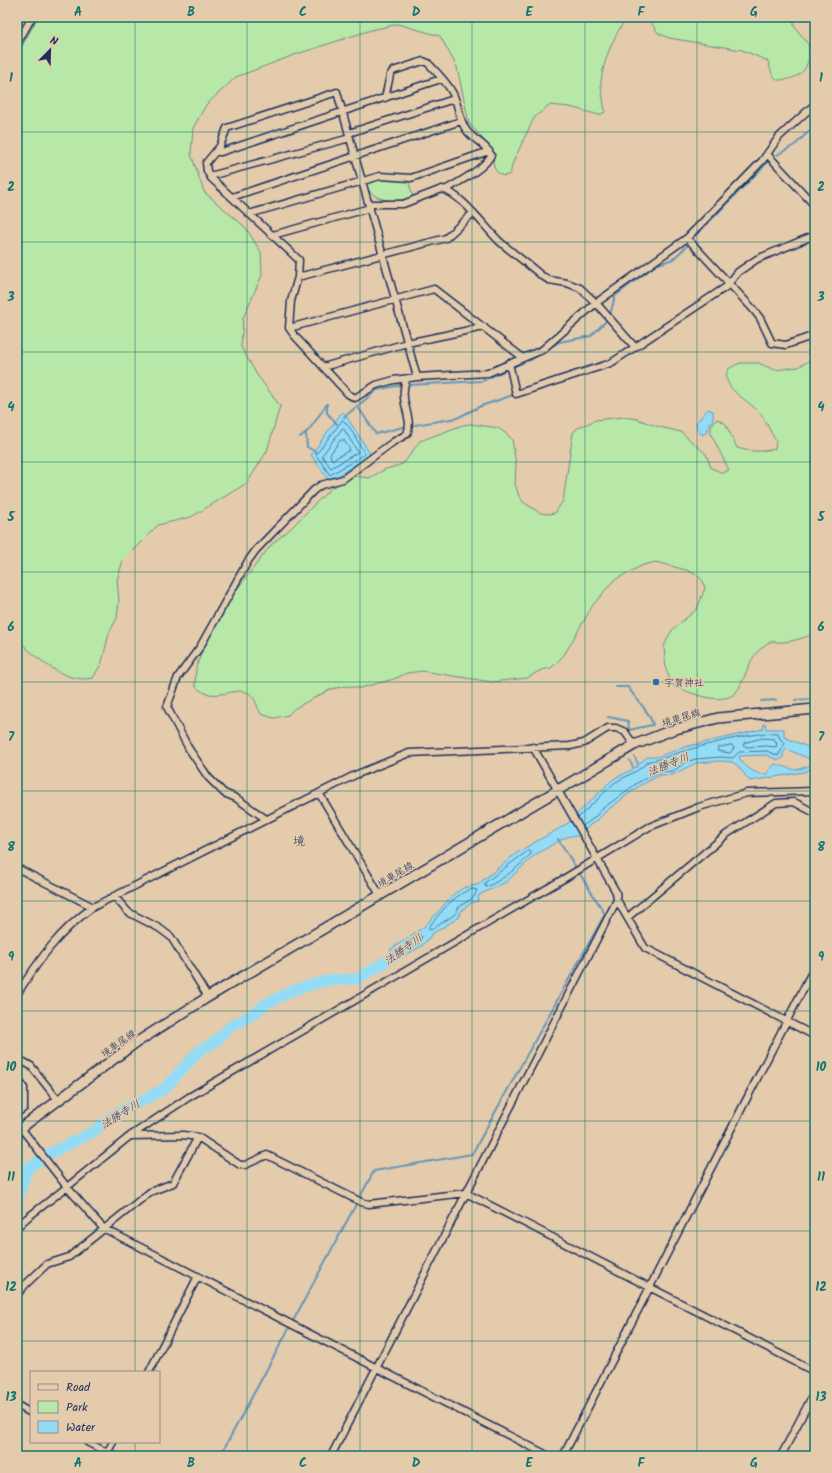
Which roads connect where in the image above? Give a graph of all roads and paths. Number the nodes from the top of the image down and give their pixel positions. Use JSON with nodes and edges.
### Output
{"nodes":[{"id":1,"x":32,"y":17,"type":"edge"},
{"id":2,"x":17,"y":44,"type":"edge"},
{"id":3,"x":441,"y":78,"type":"junction"},
{"id":4,"x":385,"y":98,"type":"junction"},
{"id":5,"x":454,"y":99,"type":"junction"},
{"id":6,"x":815,"y":104,"type":"edge"},
{"id":7,"x":343,"y":113,"type":"junction"},
{"id":8,"x":461,"y":121,"type":"junction"},
{"id":9,"x":349,"y":136,"type":"junction"},
{"id":10,"x":489,"y":151,"type":"junction"},
{"id":11,"x":215,"y":152,"type":"junction"},
{"id":12,"x":767,"y":154,"type":"junction"},
{"id":13,"x":355,"y":155,"type":"junction"},
{"id":14,"x":210,"y":176,"type":"junction"},
{"id":15,"x":362,"y":182,"type":"junction"},
{"id":16,"x":445,"y":190,"type":"junction"},
{"id":17,"x":232,"y":197,"type":"junction"},
{"id":18,"x":370,"y":206,"type":"junction"},
{"id":19,"x":815,"y":206,"type":"edge"},
{"id":20,"x":473,"y":213,"type":"junction"},
{"id":21,"x":249,"y":214,"type":"junction"},
{"id":22,"x":273,"y":235,"type":"junction"},
{"id":23,"x":815,"y":235,"type":"edge"},
{"id":24,"x":687,"y":238,"type":"junction"},
{"id":25,"x":382,"y":254,"type":"junction"},
{"id":26,"x":298,"y":276,"type":"junction"},
{"id":27,"x":730,"y":284,"type":"junction"},
{"id":28,"x":395,"y":299,"type":"junction"},
{"id":29,"x":596,"y":303,"type":"junction"},
{"id":30,"x":484,"y":327,"type":"junction"},
{"id":31,"x":289,"y":328,"type":"junction"},
{"id":32,"x":815,"y":335,"type":"edge"},
{"id":33,"x":407,"y":343,"type":"junction"},
{"id":34,"x":634,"y":346,"type":"junction"},
{"id":35,"x":522,"y":357,"type":"junction"},
{"id":36,"x":509,"y":363,"type":"junction"},
{"id":37,"x":323,"y":367,"type":"junction"},
{"id":38,"x":417,"y":377,"type":"junction"},
{"id":39,"x":406,"y":380,"type":"junction"},
{"id":40,"x":815,"y":709,"type":"edge"},
{"id":41,"x":634,"y":745,"type":"junction"},
{"id":42,"x":533,"y":747,"type":"junction"},
{"id":43,"x":557,"y":790,"type":"junction"},
{"id":44,"x":815,"y":791,"type":"edge"},
{"id":45,"x":319,"y":793,"type":"junction"},
{"id":46,"x":815,"y":813,"type":"edge"},
{"id":47,"x":266,"y":820,"type":"junction"},
{"id":48,"x":595,"y":856,"type":"junction"},
{"id":49,"x":17,"y":868,"type":"edge"},
{"id":50,"x":380,"y":895,"type":"junction"},
{"id":51,"x":114,"y":896,"type":"junction"},
{"id":52,"x":617,"y":900,"type":"junction"},
{"id":53,"x":93,"y":907,"type":"junction"},
{"id":54,"x":628,"y":917,"type":"junction"},
{"id":55,"x":815,"y":966,"type":"edge"},
{"id":56,"x":17,"y":994,"type":"edge"},
{"id":57,"x":208,"y":997,"type":"junction"},
{"id":58,"x":785,"y":1021,"type":"junction"},
{"id":59,"x":815,"y":1036,"type":"edge"},
{"id":60,"x":17,"y":1058,"type":"edge"},
{"id":61,"x":17,"y":1077,"type":"edge"},
{"id":62,"x":58,"y":1100,"type":"junction"},
{"id":63,"x":17,"y":1113,"type":"edge"},
{"id":64,"x":19,"y":1129,"type":"edge"},
{"id":65,"x":130,"y":1136,"type":"junction"},
{"id":66,"x":198,"y":1136,"type":"junction"},
{"id":67,"x":67,"y":1187,"type":"junction"},
{"id":68,"x":466,"y":1193,"type":"junction"},
{"id":69,"x":17,"y":1227,"type":"edge"},
{"id":70,"x":103,"y":1228,"type":"junction"},
{"id":71,"x":198,"y":1276,"type":"junction"},
{"id":72,"x":650,"y":1288,"type":"junction"},
{"id":73,"x":17,"y":1295,"type":"edge"},
{"id":74,"x":376,"y":1367,"type":"junction"},
{"id":75,"x":150,"y":1371,"type":"edge"},
{"id":76,"x":815,"y":1372,"type":"edge"},
{"id":77,"x":815,"y":1390,"type":"edge"},
{"id":78,"x":17,"y":1406,"type":"edge"},
{"id":79,"x":30,"y":1412,"type":"edge"},
{"id":80,"x":89,"y":1443,"type":"edge"},
{"id":81,"x":112,"y":1443,"type":"edge"},
{"id":82,"x":106,"y":1454,"type":"edge"},
{"id":83,"x":114,"y":1456,"type":"edge"},
{"id":84,"x":331,"y":1456,"type":"edge"},
{"id":85,"x":549,"y":1456,"type":"edge"},
{"id":86,"x":563,"y":1456,"type":"edge"},
{"id":87,"x":781,"y":1456,"type":"edge"}],
"edges":[{"from":1,"to":2,"type":"street"},
{"from":3,"to":4,"type":"street"},
{"from":3,"to":4,"type":"street"},
{"from":3,"to":5,"type":"street"},
{"from":4,"to":7,"type":"street"},
{"from":5,"to":8,"type":"street"},
{"from":5,"to":9,"type":"street"},
{"from":6,"to":12,"type":"street"},
{"from":7,"to":9,"type":"street"},
{"from":7,"to":11,"type":"street"},
{"from":7,"to":11,"type":"street"},
{"from":8,"to":10,"type":"street"},
{"from":8,"to":13,"type":"street"},
{"from":9,"to":13,"type":"street"},
{"from":9,"to":14,"type":"street"},
{"from":10,"to":15,"type":"street"},
{"from":10,"to":16,"type":"street"},
{"from":11,"to":14,"type":"street"},
{"from":12,"to":19,"type":"street"},
{"from":12,"to":24,"type":"street"},
{"from":13,"to":15,"type":"street"},
{"from":13,"to":17,"type":"street"},
{"from":14,"to":17,"type":"street"},
{"from":15,"to":18,"type":"street"},
{"from":15,"to":21,"type":"street"},
{"from":16,"to":18,"type":"street"},
{"from":16,"to":20,"type":"street"},
{"from":17,"to":21,"type":"street"},
{"from":18,"to":22,"type":"street"},
{"from":18,"to":25,"type":"street"},
{"from":20,"to":25,"type":"street"},
{"from":20,"to":29,"type":"street"},
{"from":21,"to":22,"type":"street"},
{"from":22,"to":26,"type":"street"},
{"from":23,"to":27,"type":"street"},
{"from":24,"to":27,"type":"street"},
{"from":24,"to":29,"type":"street"},
{"from":25,"to":26,"type":"street"},
{"from":25,"to":28,"type":"street"},
{"from":26,"to":31,"type":"street"},
{"from":27,"to":32,"type":"street"},
{"from":27,"to":34,"type":"street"},
{"from":28,"to":30,"type":"street"},
{"from":28,"to":31,"type":"street"},
{"from":28,"to":33,"type":"street"},
{"from":29,"to":34,"type":"street"},
{"from":29,"to":35,"type":"street"},
{"from":30,"to":33,"type":"street"},
{"from":30,"to":35,"type":"street"},
{"from":31,"to":37,"type":"street"},
{"from":33,"to":37,"type":"street"},
{"from":33,"to":38,"type":"street"},
{"from":34,"to":36,"type":"street"},
{"from":35,"to":36,"type":"street"},
{"from":36,"to":38,"type":"street"},
{"from":37,"to":39,"type":"street"},
{"from":38,"to":39,"type":"street"},
{"from":39,"to":47,"type":"street"},
{"from":40,"to":41,"type":"main road","name":"境車尾線"},
{"from":41,"to":42,"type":"street"},
{"from":41,"to":43,"type":"main road","name":"境車尾線"},
{"from":42,"to":43,"type":"street"},
{"from":42,"to":45,"type":"street"},
{"from":43,"to":48,"type":"street"},
{"from":43,"to":50,"type":"main road","name":"境車尾線"},
{"from":44,"to":48,"type":"street"},
{"from":45,"to":47,"type":"street"},
{"from":45,"to":50,"type":"street"},
{"from":46,"to":54,"type":"street"},
{"from":47,"to":51,"type":"street"},
{"from":48,"to":52,"type":"street"},
{"from":48,"to":65,"type":"street"},
{"from":49,"to":53,"type":"street"},
{"from":50,"to":57,"type":"main road","name":"境車尾線"},
{"from":51,"to":53,"type":"street"},
{"from":51,"to":57,"type":"street"},
{"from":52,"to":54,"type":"street"},
{"from":52,"to":68,"type":"street"},
{"from":53,"to":56,"type":"street"},
{"from":54,"to":58,"type":"street"},
{"from":55,"to":58,"type":"street"},
{"from":57,"to":62,"type":"main road","name":"境車尾線"},
{"from":58,"to":59,"type":"street"},
{"from":58,"to":72,"type":"street"},
{"from":60,"to":62,"type":"street"},
{"from":61,"to":63,"type":"street"},
{"from":62,"to":64,"type":"main road","name":"境車尾線"},
{"from":64,"to":67,"type":"street"},
{"from":65,"to":66,"type":"street"},
{"from":65,"to":67,"type":"street"},
{"from":66,"to":68,"type":"street"},
{"from":66,"to":70,"type":"street"},
{"from":67,"to":69,"type":"street"},
{"from":67,"to":70,"type":"street"},
{"from":68,"to":72,"type":"street"},
{"from":68,"to":74,"type":"street"},
{"from":70,"to":71,"type":"street"},
{"from":70,"to":73,"type":"street"},
{"from":71,"to":74,"type":"street"},
{"from":71,"to":75,"type":"street"},
{"from":72,"to":76,"type":"street"},
{"from":72,"to":86,"type":"street"},
{"from":74,"to":84,"type":"street"},
{"from":74,"to":85,"type":"street"},
{"from":77,"to":87,"type":"street"},
{"from":78,"to":79,"type":"street"},
{"from":80,"to":82,"type":"street"},
{"from":81,"to":82,"type":"street"},
{"from":82,"to":83,"type":"street"}]}
